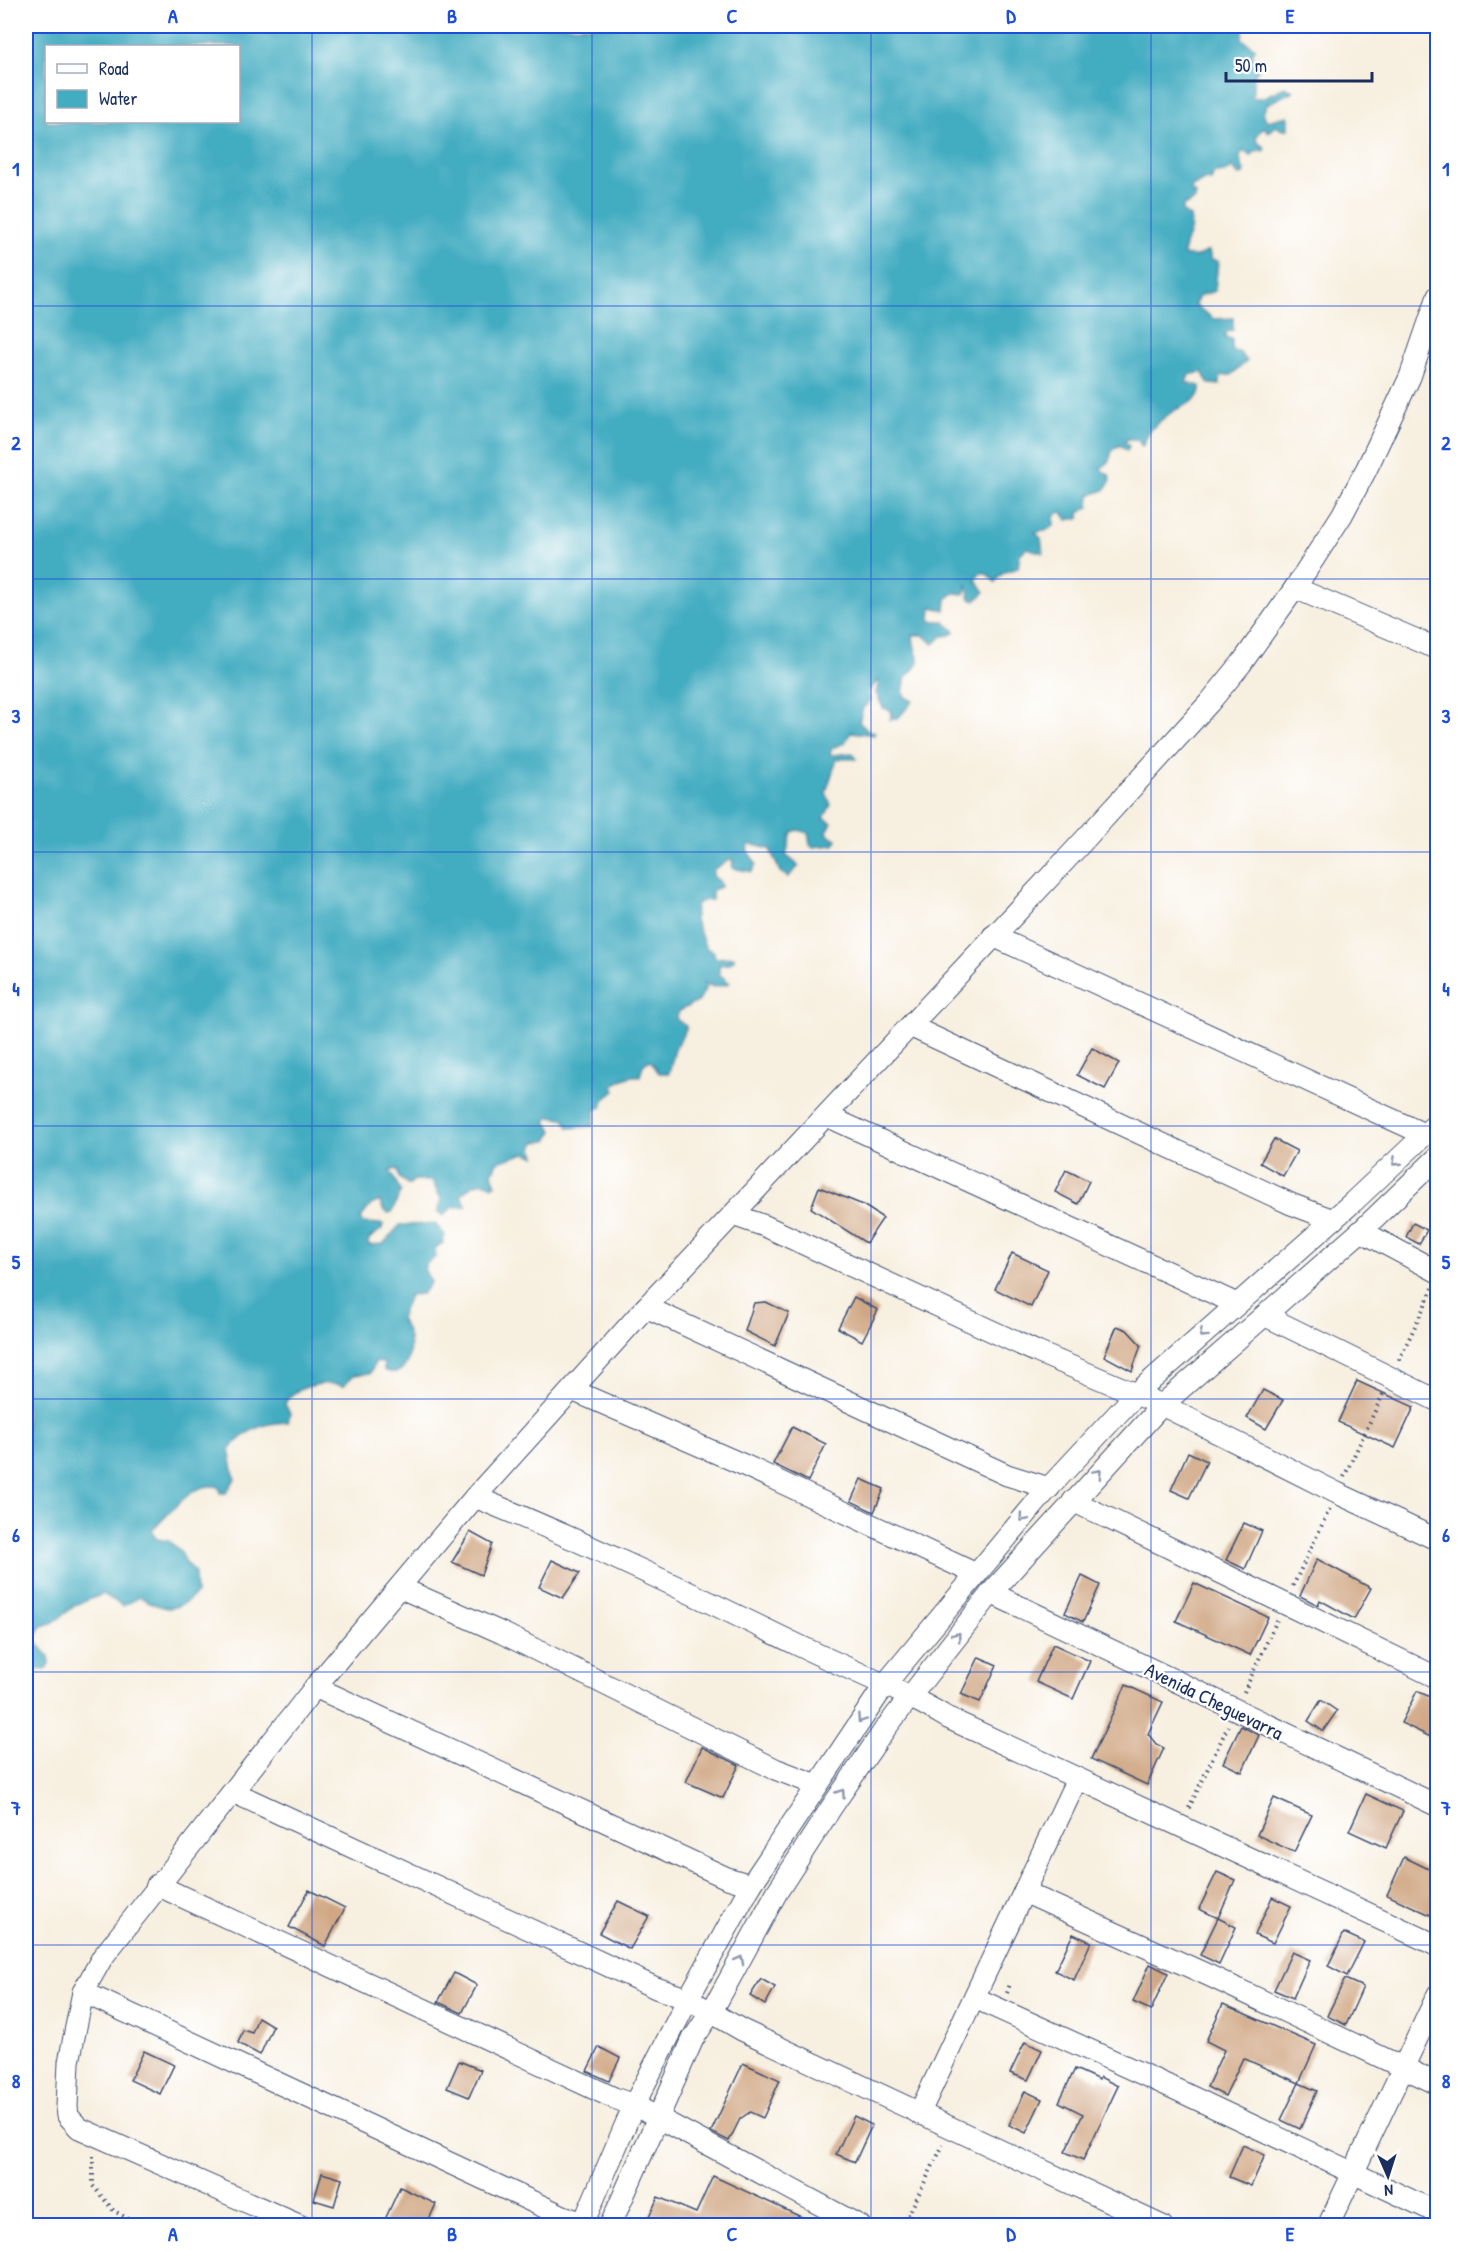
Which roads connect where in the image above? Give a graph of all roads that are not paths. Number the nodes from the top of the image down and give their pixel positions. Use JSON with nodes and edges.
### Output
{"nodes":[{"id":1,"x":1437,"y":296,"type":"edge"},
{"id":2,"x":1295,"y":588,"type":"junction"},
{"id":3,"x":1436,"y":644,"type":"edge"},
{"id":4,"x":993,"y":936,"type":"junction"},
{"id":5,"x":910,"y":1026,"type":"junction"},
{"id":6,"x":827,"y":1116,"type":"junction"},
{"id":7,"x":1432,"y":1128,"type":"edge"},
{"id":8,"x":1437,"y":1157,"type":"edge"},
{"id":9,"x":733,"y":1215,"type":"junction"},
{"id":10,"x":1333,"y":1220,"type":"junction"},
{"id":11,"x":1361,"y":1231,"type":"junction"},
{"id":12,"x":1437,"y":1272,"type":"edge"},
{"id":13,"x":1237,"y":1304,"type":"junction"},
{"id":14,"x":646,"y":1307,"type":"junction"},
{"id":15,"x":1266,"y":1316,"type":"junction"},
{"id":16,"x":572,"y":1390,"type":"junction"},
{"id":17,"x":1137,"y":1393,"type":"junction"},
{"id":18,"x":1437,"y":1401,"type":"edge"},
{"id":19,"x":1162,"y":1405,"type":"junction"},
{"id":20,"x":1049,"y":1488,"type":"junction"},
{"id":21,"x":475,"y":1497,"type":"junction"},
{"id":22,"x":1073,"y":1501,"type":"junction"},
{"id":23,"x":1437,"y":1540,"type":"edge"},
{"id":24,"x":976,"y":1575,"type":"junction"},
{"id":25,"x":400,"y":1588,"type":"junction"},
{"id":26,"x":991,"y":1593,"type":"junction"},
{"id":27,"x":1437,"y":1678,"type":"edge"},
{"id":28,"x":886,"y":1683,"type":"junction"},
{"id":29,"x":315,"y":1687,"type":"junction"},
{"id":30,"x":910,"y":1695,"type":"junction"},
{"id":31,"x":1077,"y":1779,"type":"junction"},
{"id":32,"x":817,"y":1785,"type":"junction"},
{"id":33,"x":234,"y":1792,"type":"junction"},
{"id":34,"x":1437,"y":1806,"type":"edge"},
{"id":35,"x":157,"y":1885,"type":"junction"},
{"id":36,"x":752,"y":1885,"type":"junction"},
{"id":37,"x":1024,"y":1892,"type":"junction"},
{"id":38,"x":1437,"y":1946,"type":"edge"},
{"id":39,"x":82,"y":1992,"type":"junction"},
{"id":40,"x":1437,"y":1994,"type":"edge"},
{"id":41,"x":975,"y":1998,"type":"junction"},
{"id":42,"x":688,"y":1999,"type":"junction"},
{"id":43,"x":712,"y":2011,"type":"junction"},
{"id":44,"x":1403,"y":2068,"type":"junction"},
{"id":45,"x":1437,"y":2084,"type":"edge"},
{"id":46,"x":634,"y":2105,"type":"junction"},
{"id":47,"x":919,"y":2114,"type":"junction"},
{"id":48,"x":656,"y":2118,"type":"junction"},
{"id":49,"x":1353,"y":2174,"type":"junction"},
{"id":50,"x":1437,"y":2213,"type":"edge"},
{"id":51,"x":586,"y":2224,"type":"edge"},
{"id":52,"x":301,"y":2226,"type":"edge"},
{"id":53,"x":610,"y":2226,"type":"edge"},
{"id":54,"x":861,"y":2226,"type":"edge"},
{"id":55,"x":1162,"y":2226,"type":"edge"},
{"id":56,"x":1328,"y":2226,"type":"edge"}],
"edges":[{"from":1,"to":2,"type":"street"},
{"from":2,"to":3,"type":"street"},
{"from":2,"to":4,"type":"street"},
{"from":4,"to":5,"type":"street"},
{"from":4,"to":7,"type":"street"},
{"from":5,"to":6,"type":"street"},
{"from":5,"to":10,"type":"street"},
{"from":6,"to":9,"type":"street"},
{"from":6,"to":13,"type":"street"},
{"from":7,"to":10,"type":"street","one_way":true},
{"from":8,"to":11,"type":"street"},
{"from":9,"to":14,"type":"street"},
{"from":9,"to":17,"type":"street"},
{"from":10,"to":13,"type":"street"},
{"from":11,"to":12,"type":"street"},
{"from":11,"to":15,"type":"street"},
{"from":13,"to":17,"type":"street","one_way":true},
{"from":14,"to":16,"type":"street"},
{"from":14,"to":20,"type":"street"},
{"from":15,"to":18,"type":"street"},
{"from":15,"to":19,"type":"street"},
{"from":16,"to":21,"type":"street"},
{"from":16,"to":24,"type":"street"},
{"from":17,"to":19,"type":"street"},
{"from":17,"to":20,"type":"street"},
{"from":22,"to":19,"type":"street","one_way":true},
{"from":19,"to":23,"type":"street"},
{"from":20,"to":24,"type":"street","one_way":true},
{"from":21,"to":25,"type":"street"},
{"from":21,"to":28,"type":"street"},
{"from":22,"to":26,"type":"street"},
{"from":22,"to":27,"type":"street"},
{"from":24,"to":28,"type":"street"},
{"from":25,"to":29,"type":"street"},
{"from":25,"to":32,"type":"street"},
{"from":30,"to":26,"type":"street","one_way":true},
{"from":26,"to":34,"type":"street","name":"Avenida Cheguevarra"},
{"from":28,"to":30,"type":"street"},
{"from":28,"to":32,"type":"street","one_way":true},
{"from":29,"to":33,"type":"street"},
{"from":29,"to":36,"type":"street"},
{"from":30,"to":31,"type":"street"},
{"from":43,"to":30,"type":"street","one_way":true},
{"from":31,"to":37,"type":"street"},
{"from":31,"to":38,"type":"street"},
{"from":32,"to":36,"type":"street"},
{"from":33,"to":35,"type":"street"},
{"from":33,"to":42,"type":"street"},
{"from":35,"to":39,"type":"street"},
{"from":35,"to":46,"type":"street"},
{"from":36,"to":42,"type":"street"},
{"from":37,"to":41,"type":"street"},
{"from":37,"to":44,"type":"street"},
{"from":39,"to":51,"type":"street"},
{"from":39,"to":52,"type":"street"},
{"from":40,"to":44,"type":"street"},
{"from":41,"to":47,"type":"street"},
{"from":41,"to":49,"type":"street"},
{"from":42,"to":43,"type":"street"},
{"from":42,"to":46,"type":"street"},
{"from":43,"to":47,"type":"street"},
{"from":43,"to":48,"type":"street"},
{"from":44,"to":45,"type":"street"},
{"from":44,"to":49,"type":"street"},
{"from":46,"to":48,"type":"street"},
{"from":46,"to":51,"type":"street"},
{"from":47,"to":55,"type":"street"},
{"from":48,"to":53,"type":"street"},
{"from":48,"to":54,"type":"street"},
{"from":49,"to":50,"type":"street"},
{"from":49,"to":56,"type":"street"}]}
